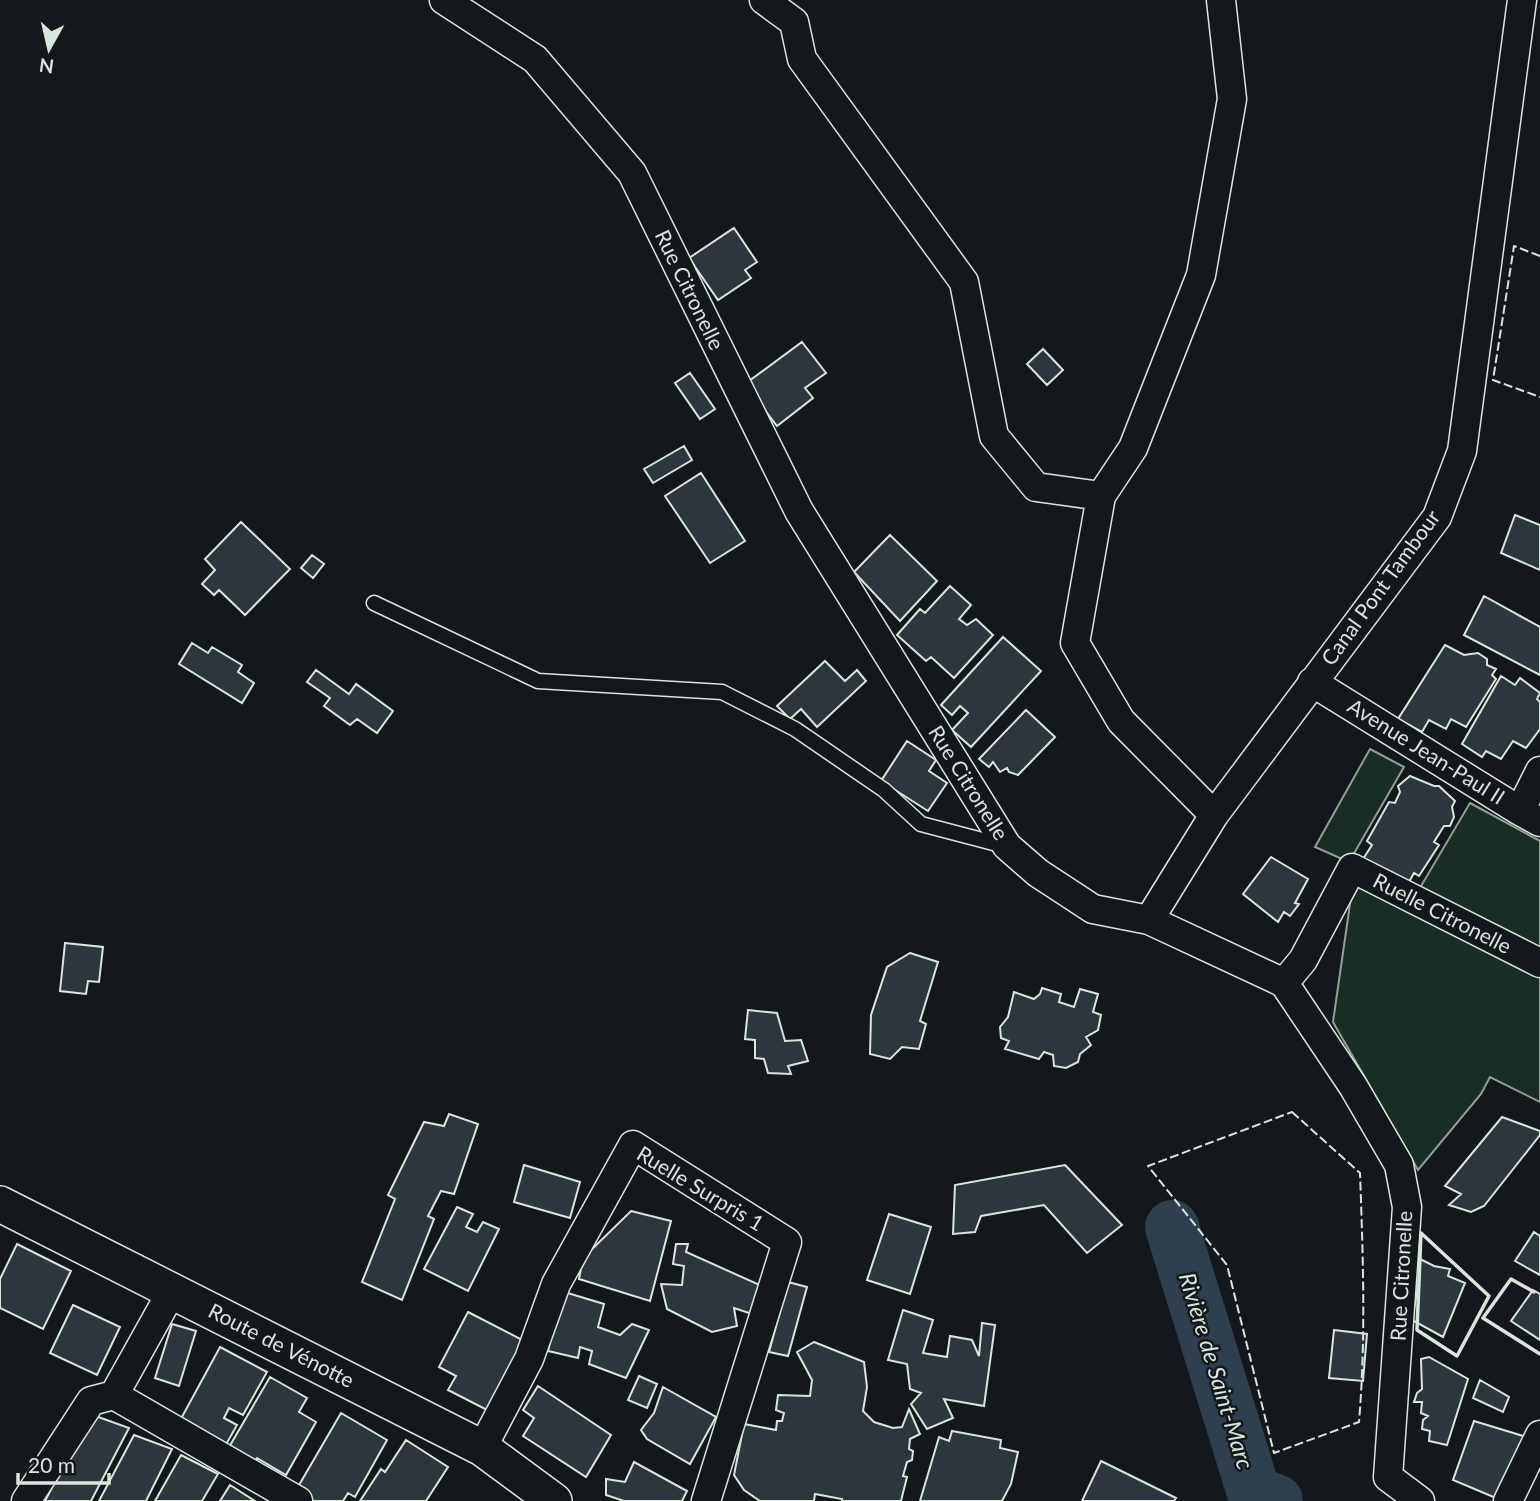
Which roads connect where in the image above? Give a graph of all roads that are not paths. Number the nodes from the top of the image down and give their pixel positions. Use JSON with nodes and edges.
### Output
{"nodes":[{"id":1,"x":444,"y":0,"type":"edge"},
{"id":2,"x":764,"y":0,"type":"edge"},
{"id":3,"x":1221,"y":0,"type":"edge"},
{"id":4,"x":1522,"y":0,"type":"edge"},
{"id":5,"x":1101,"y":496,"type":"junction"},
{"id":6,"x":374,"y":603,"type":"dead end"},
{"id":7,"x":1312,"y":681,"type":"junction"},
{"id":8,"x":1540,"y":771,"type":"edge"},
{"id":9,"x":1214,"y":815,"type":"junction"},
{"id":10,"x":1530,"y":816,"type":"edge"},
{"id":11,"x":1007,"y":846,"type":"junction"},
{"id":12,"x":1149,"y":920,"type":"junction"},
{"id":13,"x":1540,"y":963,"type":"edge"},
{"id":14,"x":1284,"y":983,"type":"junction"},
{"id":15,"x":0,"y":1204,"type":"edge"},
{"id":16,"x":172,"y":1291,"type":"junction"},
{"id":17,"x":114,"y":1395,"type":"junction"},
{"id":18,"x":1540,"y":1435,"type":"edge"},
{"id":19,"x":482,"y":1448,"type":"junction"},
{"id":20,"x":26,"y":1501,"type":"edge"},
{"id":21,"x":298,"y":1501,"type":"edge"},
{"id":22,"x":554,"y":1501,"type":"edge"},
{"id":23,"x":706,"y":1501,"type":"edge"},
{"id":24,"x":1420,"y":1501,"type":"edge"},
{"id":25,"x":1508,"y":1501,"type":"edge"}],
"edges":[{"from":1,"to":11,"type":"street","name":"Rue Citronelle"},
{"from":2,"to":5,"type":"street"},
{"from":3,"to":5,"type":"street"},
{"from":4,"to":7,"type":"street","name":"Canal Pont Tambour"},
{"from":5,"to":9,"type":"street"},
{"from":6,"to":11,"type":"lane"},
{"from":7,"to":9,"type":"street","name":"Canal Pont Tambour"},
{"from":7,"to":10,"type":"street","name":"Avenue Jean-Paul II"},
{"from":8,"to":10,"type":"street"},
{"from":9,"to":12,"type":"street","name":"Canal Pont Tambour"},
{"from":11,"to":12,"type":"street","name":"Rue Citronelle"},
{"from":12,"to":14,"type":"street","name":"Rue Citronelle"},
{"from":13,"to":14,"type":"street","name":"Ruelle Citronelle"},
{"from":14,"to":24,"type":"street","name":"Rue Citronelle"},
{"from":15,"to":16,"type":"street","name":"Route de Vénotte"},
{"from":16,"to":17,"type":"street"},
{"from":16,"to":19,"type":"street","name":"Route de Vénotte"},
{"from":17,"to":20,"type":"street"},
{"from":17,"to":21,"type":"street"},
{"from":18,"to":25,"type":"street"},
{"from":19,"to":22,"type":"street","name":"Route de Vénotte"},
{"from":19,"to":23,"type":"street","name":"Ruelle Surpris 1"}]}
